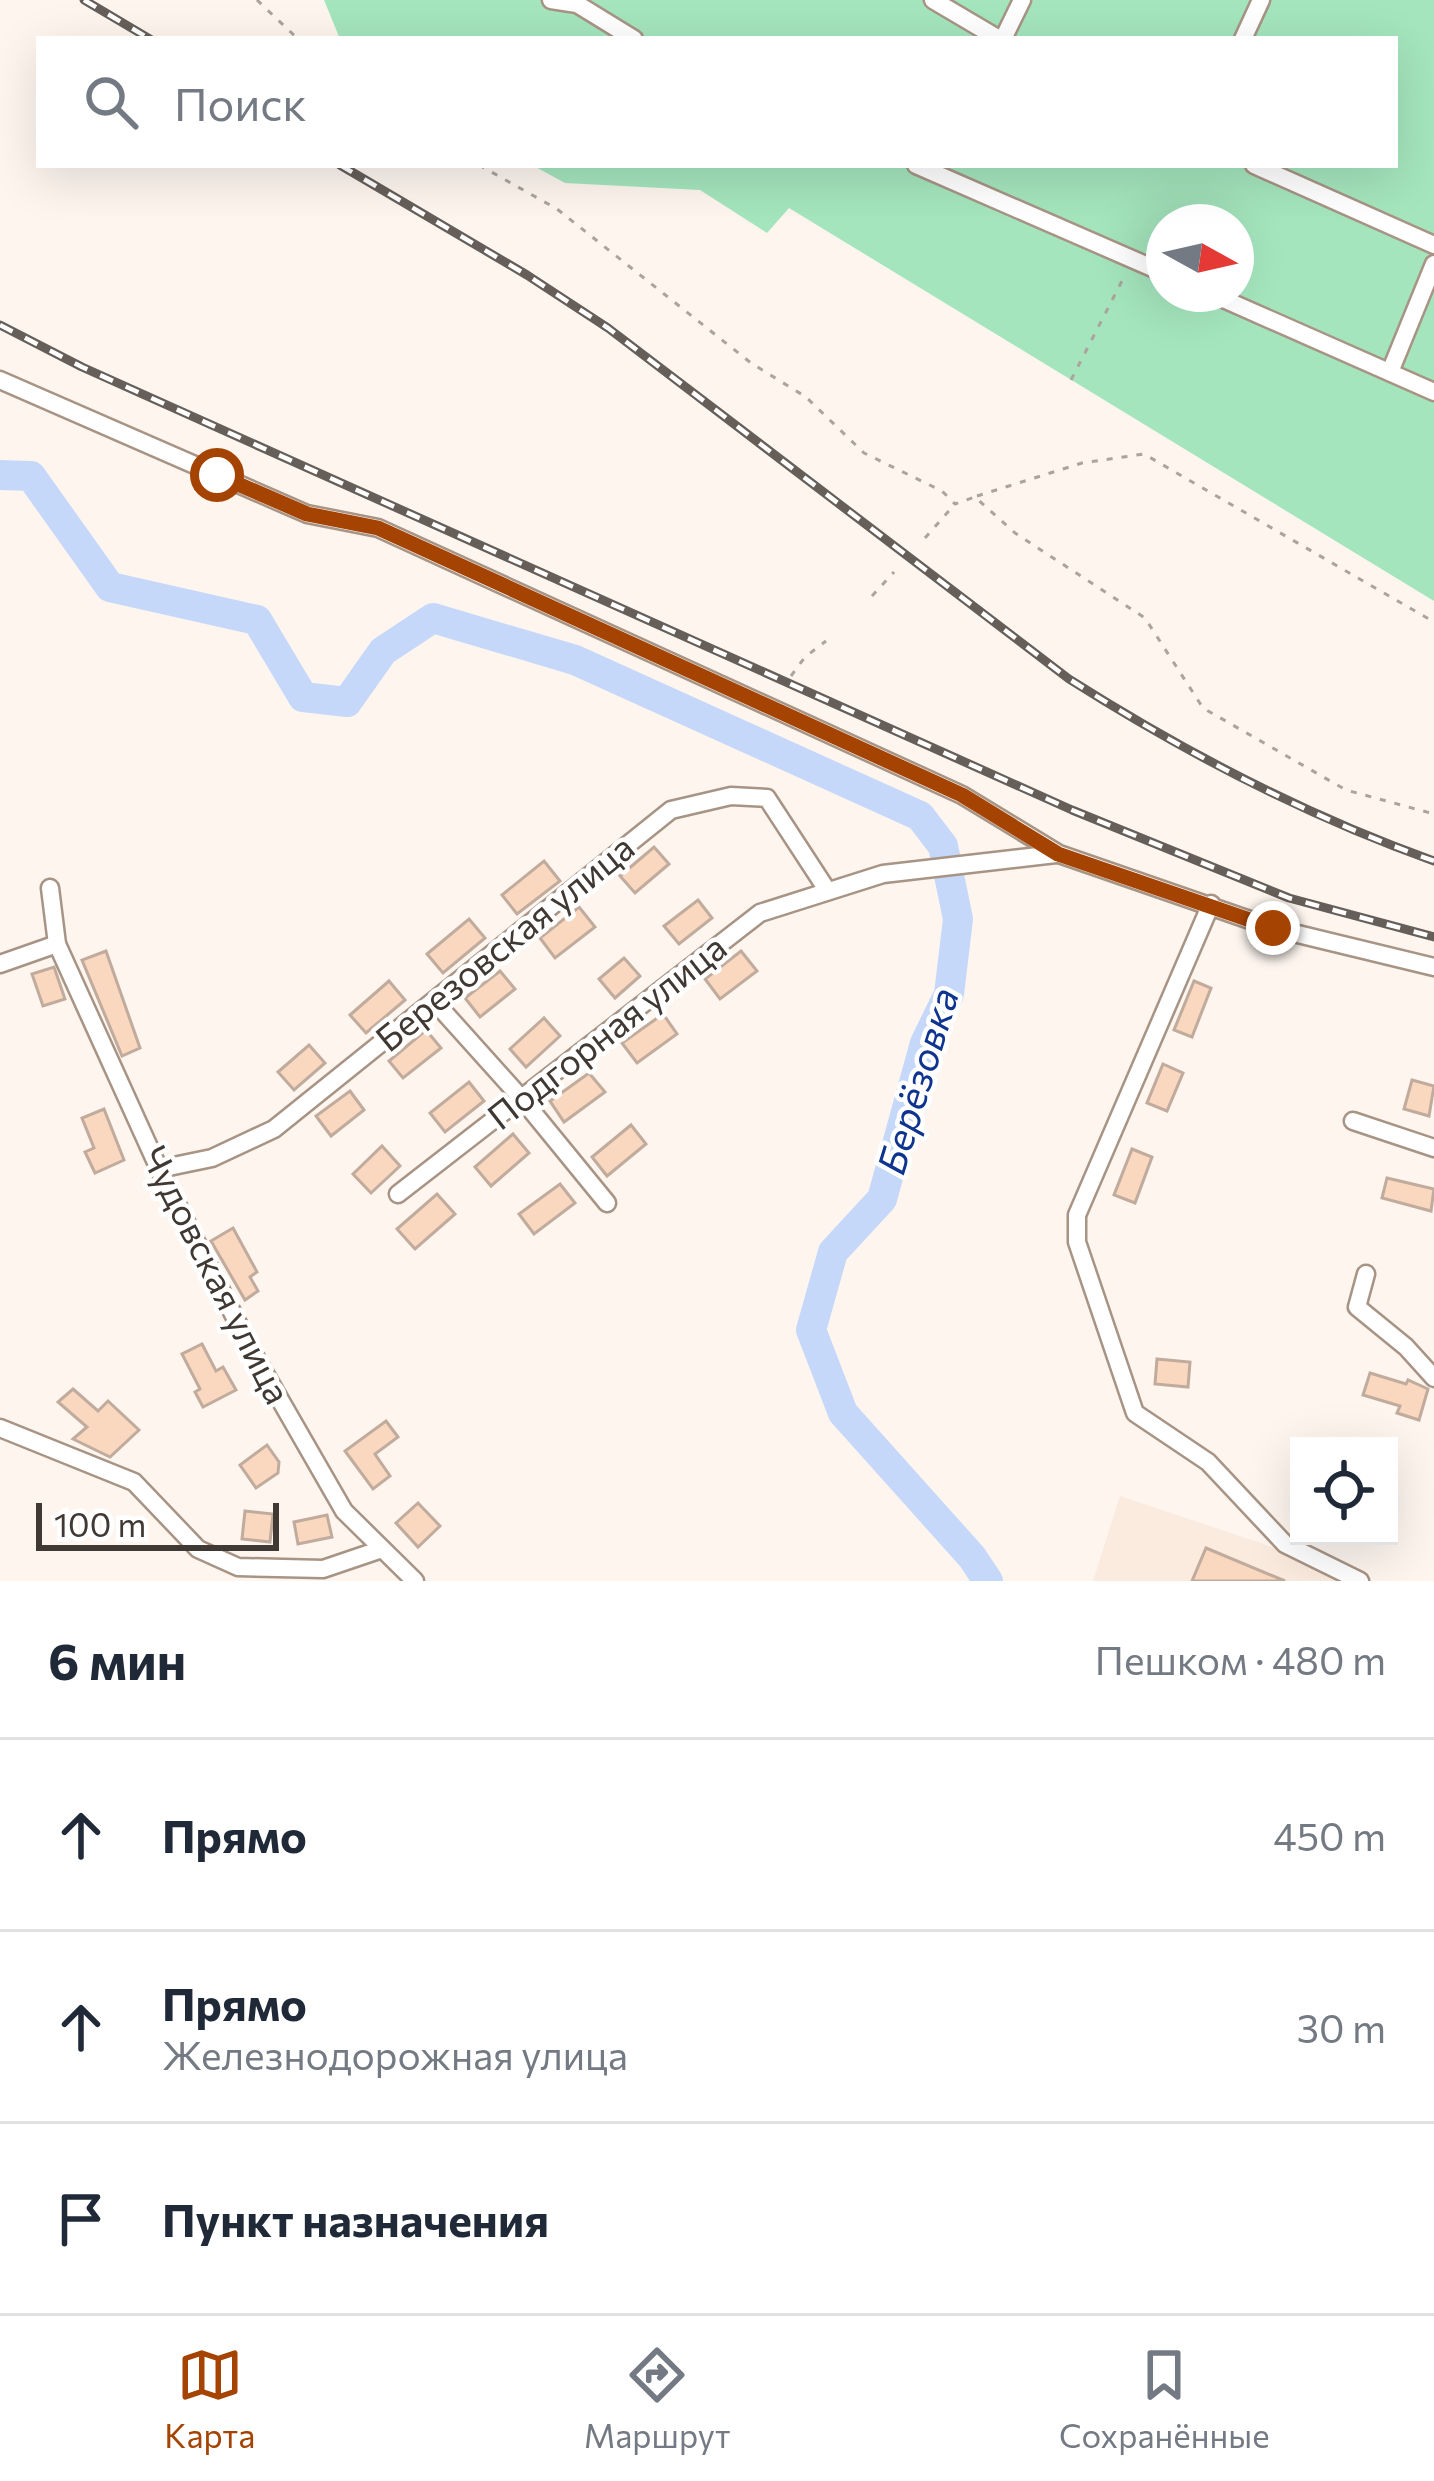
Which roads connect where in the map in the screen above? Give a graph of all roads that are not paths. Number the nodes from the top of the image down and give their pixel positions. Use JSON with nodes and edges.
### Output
{"nodes":[{"id":1,"x":551,"y":0,"type":"edge"},
{"id":2,"x":933,"y":0,"type":"edge"},
{"id":3,"x":1022,"y":0,"type":"edge"},
{"id":4,"x":1261,"y":0,"type":"edge"},
{"id":5,"x":578,"y":2,"type":"edge"},
{"id":6,"x":629,"y":36,"type":"edge"},
{"id":7,"x":996,"y":36,"type":"edge"},
{"id":8,"x":1003,"y":36,"type":"edge"},
{"id":9,"x":1244,"y":36,"type":"edge"},
{"id":10,"x":923,"y":168,"type":"edge"},
{"id":11,"x":1261,"y":168,"type":"edge"},
{"id":12,"x":1434,"y":245,"type":"edge"},
{"id":13,"x":1434,"y":264,"type":"edge"},
{"id":14,"x":1146,"y":265,"type":"edge"},
{"id":15,"x":1253,"y":312,"type":"edge"},
{"id":16,"x":1390,"y":372,"type":"junction"},
{"id":17,"x":0,"y":380,"type":"edge"},
{"id":18,"x":1434,"y":392,"type":"edge"},
{"id":19,"x":1058,"y":854,"type":"junction"},
{"id":20,"x":50,"y":888,"type":"dead end"},
{"id":21,"x":826,"y":890,"type":"junction"},
{"id":22,"x":1211,"y":904,"type":"junction"},
{"id":23,"x":57,"y":944,"type":"junction"},
{"id":24,"x":0,"y":964,"type":"edge"},
{"id":25,"x":1434,"y":968,"type":"edge"},
{"id":26,"x":434,"y":1001,"type":"junction"},
{"id":27,"x":522,"y":1099,"type":"junction"},
{"id":28,"x":1353,"y":1121,"type":"dead end"},
{"id":29,"x":1434,"y":1148,"type":"edge"},
{"id":30,"x":159,"y":1169,"type":"junction"},
{"id":31,"x":398,"y":1194,"type":"dead end"},
{"id":32,"x":607,"y":1203,"type":"dead end"},
{"id":33,"x":1366,"y":1274,"type":"dead end"},
{"id":34,"x":1434,"y":1378,"type":"edge"},
{"id":35,"x":0,"y":1428,"type":"edge"},
{"id":36,"x":382,"y":1549,"type":"junction"},
{"id":37,"x":415,"y":1581,"type":"edge"},
{"id":38,"x":1360,"y":1581,"type":"edge"}],
"edges":[{"from":1,"to":5,"type":"street"},
{"from":2,"to":7,"type":"street"},
{"from":3,"to":8,"type":"street"},
{"from":4,"to":9,"type":"street"},
{"from":5,"to":6,"type":"street"},
{"from":10,"to":14,"type":"street"},
{"from":11,"to":12,"type":"street"},
{"from":13,"to":16,"type":"street"},
{"from":15,"to":16,"type":"street"},
{"from":16,"to":18,"type":"street"},
{"from":17,"to":19,"type":"street"},
{"from":19,"to":21,"type":"street","name":"Подгорная улица"},
{"from":19,"to":22,"type":"street"},
{"from":20,"to":23,"type":"street","name":"Чудовская улица"},
{"from":21,"to":26,"type":"street","name":"Березовская улица"},
{"from":21,"to":27,"type":"street","name":"Подгорная улица"},
{"from":22,"to":25,"type":"street"},
{"from":22,"to":38,"type":"street"},
{"from":23,"to":24,"type":"street"},
{"from":23,"to":30,"type":"street","name":"Чудовская улица"},
{"from":26,"to":27,"type":"street"},
{"from":26,"to":30,"type":"street","name":"Березовская улица"},
{"from":27,"to":31,"type":"street","name":"Подгорная улица"},
{"from":27,"to":32,"type":"street"},
{"from":28,"to":29,"type":"street"},
{"from":30,"to":36,"type":"street","name":"Чудовская улица"},
{"from":33,"to":34,"type":"street"},
{"from":35,"to":36,"type":"street"},
{"from":36,"to":37,"type":"street","name":"Чудовская улица"}]}
